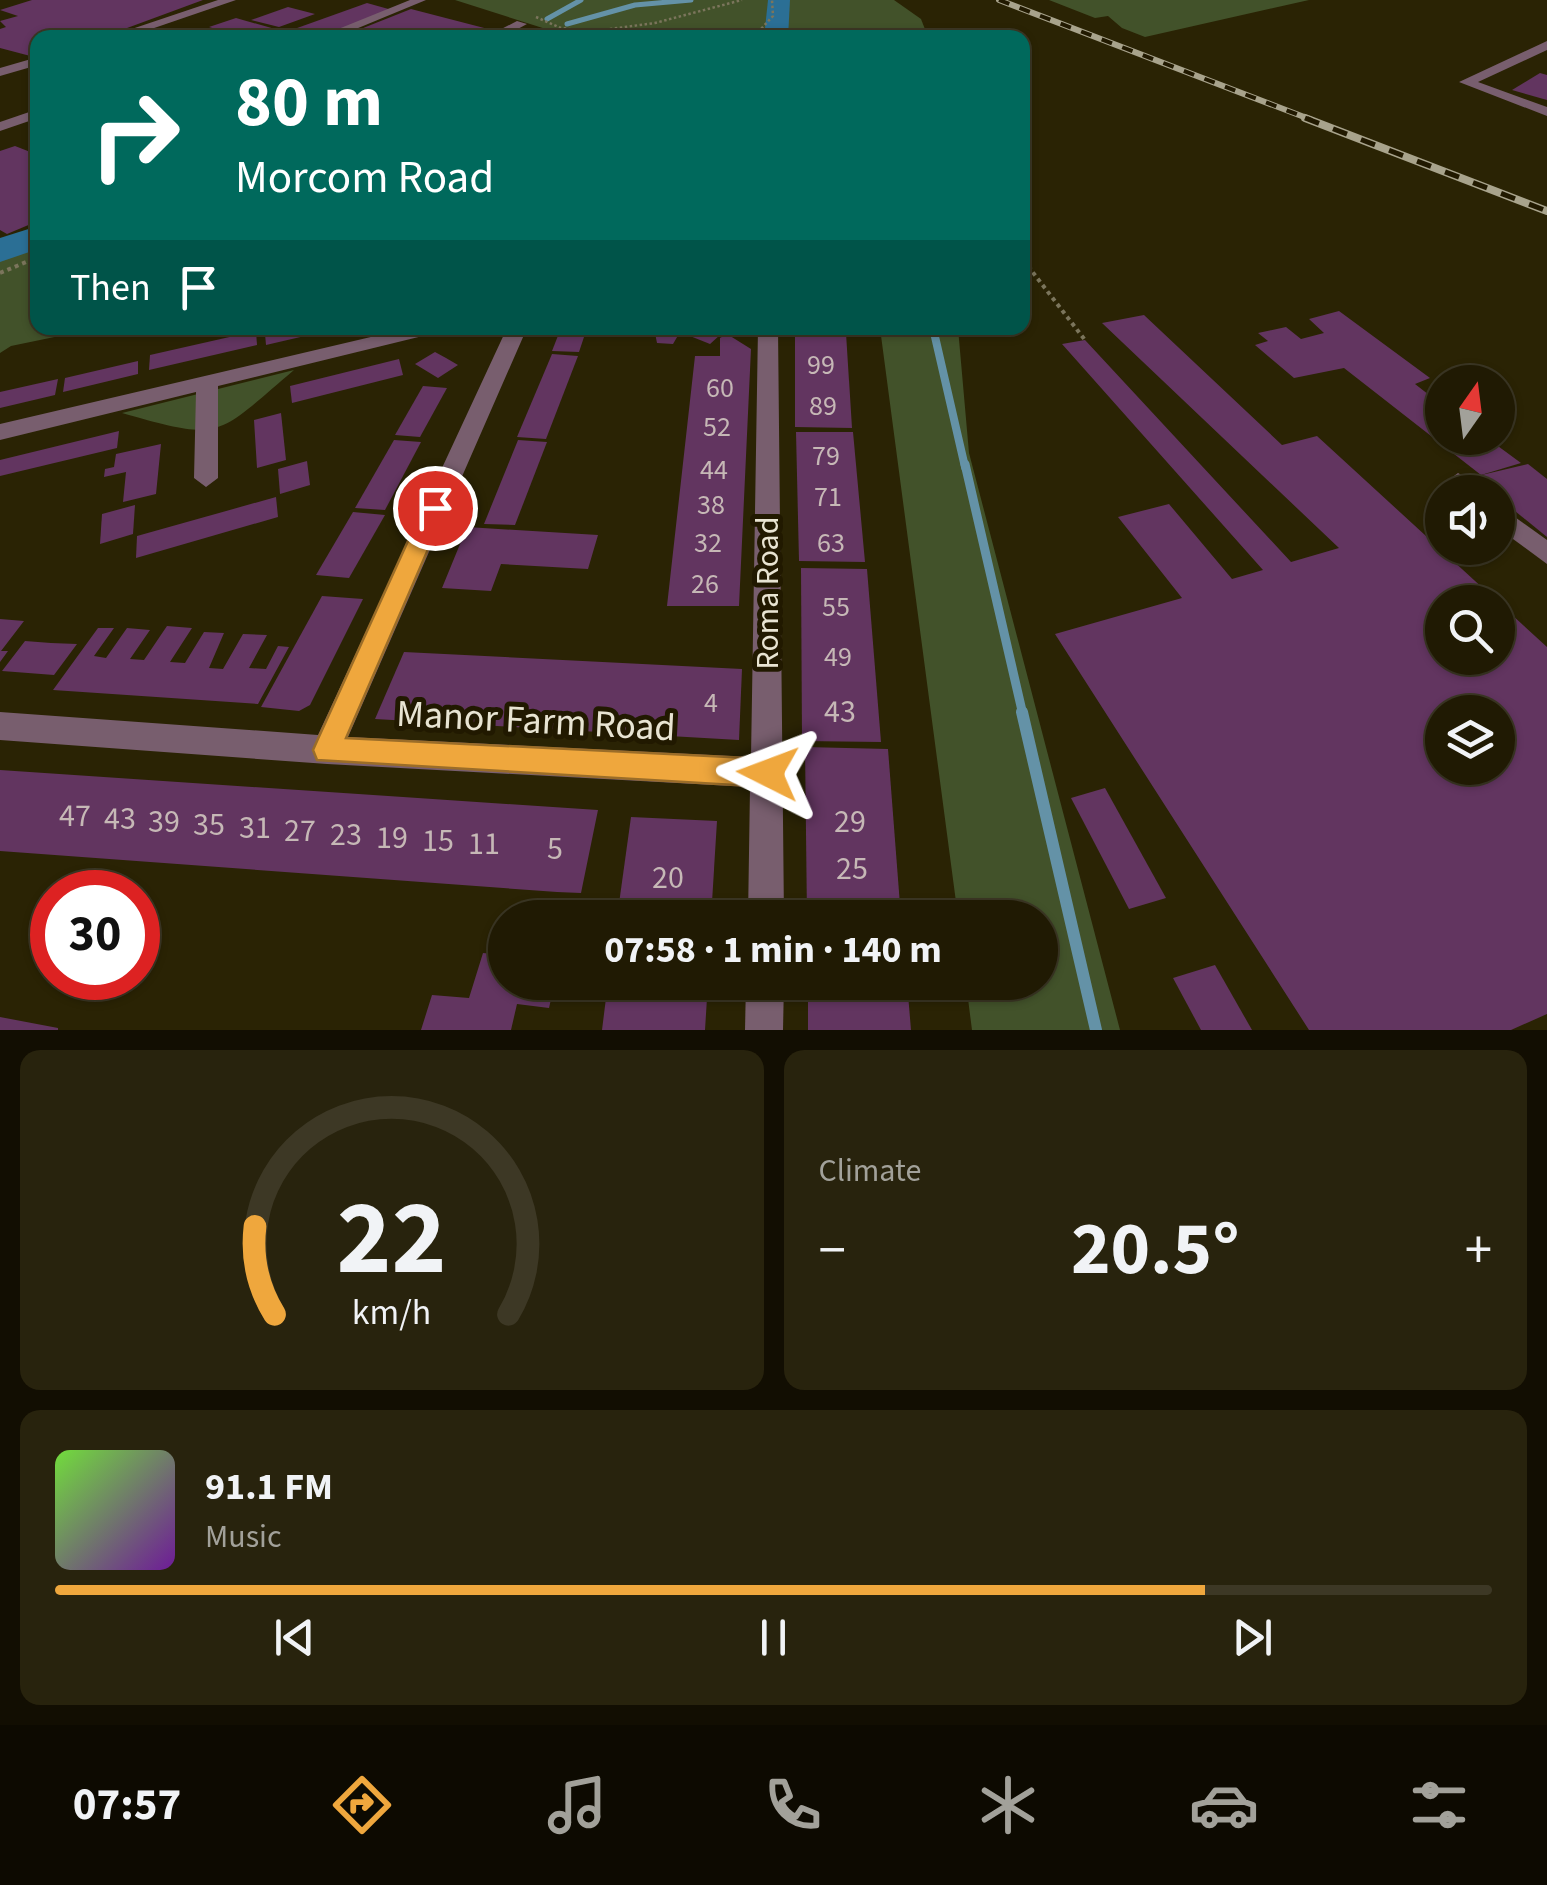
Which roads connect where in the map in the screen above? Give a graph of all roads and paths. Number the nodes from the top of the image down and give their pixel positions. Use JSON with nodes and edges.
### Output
{"nodes":[{"id":1,"x":230,"y":0,"type":"edge"},
{"id":2,"x":420,"y":0,"type":"edge"},
{"id":3,"x":742,"y":0,"type":"edge"},
{"id":4,"x":772,"y":0,"type":"edge"},
{"id":5,"x":533,"y":16,"type":"dead end"},
{"id":6,"x":520,"y":24,"type":"dead end"},
{"id":7,"x":136,"y":30,"type":"edge"},
{"id":8,"x":343,"y":30,"type":"edge"},
{"id":9,"x":507,"y":30,"type":"edge"},
{"id":10,"x":584,"y":30,"type":"edge"},
{"id":11,"x":604,"y":30,"type":"edge"},
{"id":12,"x":760,"y":30,"type":"edge"},
{"id":13,"x":1547,"y":45,"type":"edge"},
{"id":14,"x":1530,"y":52,"type":"junction"},
{"id":15,"x":1547,"y":57,"type":"edge"},
{"id":16,"x":30,"y":63,"type":"edge"},
{"id":17,"x":0,"y":72,"type":"edge"},
{"id":18,"x":1547,"y":112,"type":"edge"},
{"id":19,"x":30,"y":117,"type":"edge"},
{"id":20,"x":0,"y":127,"type":"edge"},
{"id":21,"x":30,"y":130,"type":"edge"},
{"id":22,"x":0,"y":140,"type":"edge"},
{"id":23,"x":30,"y":260,"type":"edge"},
{"id":24,"x":1030,"y":268,"type":"edge"},
{"id":25,"x":0,"y":272,"type":"edge"},
{"id":26,"x":402,"y":335,"type":"edge"},
{"id":27,"x":514,"y":335,"type":"edge"},
{"id":28,"x":768,"y":335,"type":"edge"},
{"id":29,"x":1086,"y":340,"type":"dead end"},
{"id":30,"x":207,"y":380,"type":"junction"},
{"id":31,"x":0,"y":432,"type":"edge"},
{"id":32,"x":206,"y":478,"type":"dead end"},
{"id":33,"x":1515,"y":528,"type":"edge"},
{"id":34,"x":1547,"y":554,"type":"edge"},
{"id":35,"x":0,"y":726,"type":"edge"},
{"id":36,"x":327,"y":750,"type":"junction"},
{"id":37,"x":768,"y":773,"type":"junction"},
{"id":38,"x":766,"y":900,"type":"edge"},
{"id":39,"x":765,"y":1000,"type":"edge"},
{"id":40,"x":764,"y":1030,"type":"edge"}],
"edges":[{"from":1,"to":7,"type":"street"},
{"from":2,"to":8,"type":"street"},
{"from":3,"to":11,"type":"path"},
{"from":4,"to":12,"type":"path"},
{"from":5,"to":10,"type":"path"},
{"from":6,"to":9,"type":"street"},
{"from":13,"to":14,"type":"street"},
{"from":14,"to":15,"type":"street"},
{"from":14,"to":18,"type":"street"},
{"from":16,"to":17,"type":"street"},
{"from":19,"to":20,"type":"street"},
{"from":21,"to":22,"type":"street"},
{"from":23,"to":25,"type":"path"},
{"from":24,"to":29,"type":"path"},
{"from":26,"to":30,"type":"street"},
{"from":27,"to":36,"type":"street"},
{"from":28,"to":37,"type":"street","name":"Roma Road"},
{"from":30,"to":31,"type":"street"},
{"from":30,"to":32,"type":"street"},
{"from":33,"to":34,"type":"street"},
{"from":35,"to":36,"type":"street","name":"Manor Farm Road"},
{"from":36,"to":37,"type":"street","name":"Manor Farm Road"},
{"from":37,"to":38,"type":"street","name":"Roma Road"},
{"from":39,"to":40,"type":"street"}]}
